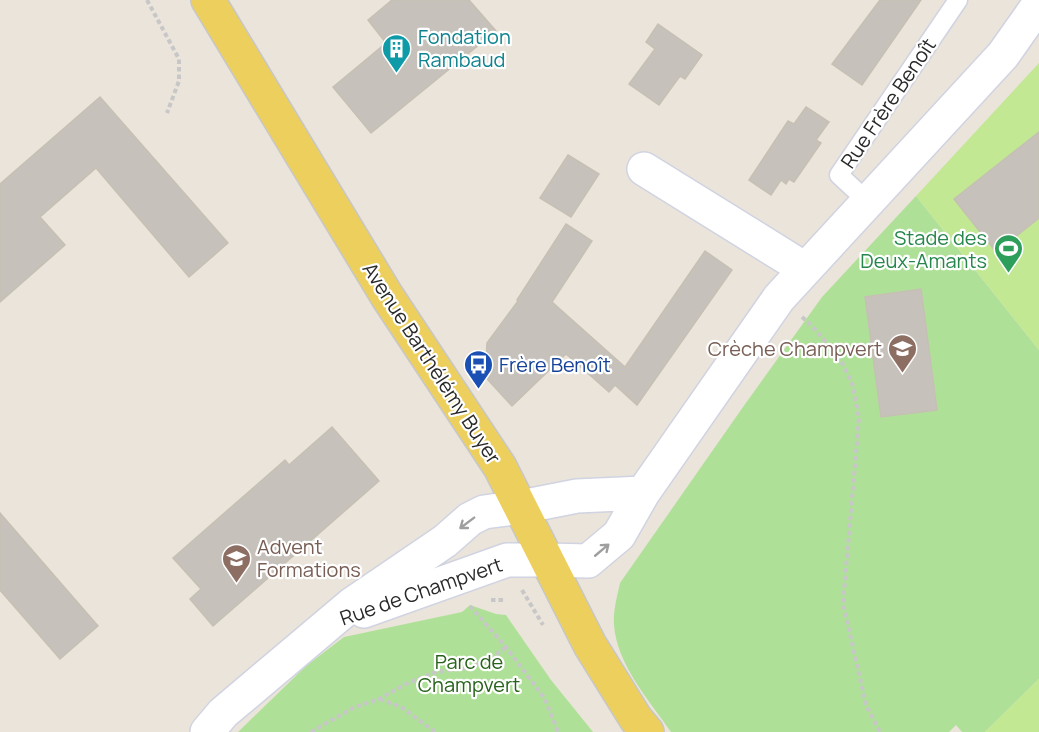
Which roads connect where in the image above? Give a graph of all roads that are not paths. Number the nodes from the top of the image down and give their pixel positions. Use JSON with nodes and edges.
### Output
{"nodes":[{"id":1,"x":208,"y":0,"type":"edge"},
{"id":2,"x":958,"y":0,"type":"edge"},
{"id":3,"x":1039,"y":4,"type":"edge"},
{"id":4,"x":1039,"y":26,"type":"edge"},
{"id":5,"x":1003,"y":55,"type":"junction"},
{"id":6,"x":644,"y":169,"type":"dead end"},
{"id":7,"x":867,"y":201,"type":"junction"},
{"id":8,"x":805,"y":269,"type":"junction"},
{"id":9,"x":643,"y":492,"type":"junction"},
{"id":10,"x":522,"y":507,"type":"junction"},
{"id":11,"x":548,"y":560,"type":"junction"},
{"id":12,"x":331,"y":622,"type":"junction"},
{"id":13,"x":207,"y":732,"type":"edge"},
{"id":14,"x":647,"y":732,"type":"edge"}],
"edges":[{"from":1,"to":10,"type":"main road","name":"Avenue Barthélémy Buyer"},
{"from":2,"to":7,"type":"lane","name":"Rue Frère Benoît"},
{"from":3,"to":5,"type":"street","name":"Rue Frère Benoît"},
{"from":4,"to":5,"type":"street","name":"Rue Frère Benoît"},
{"from":5,"to":7,"type":"street","name":"Rue Frère Benoît"},
{"from":6,"to":8,"type":"street"},
{"from":7,"to":8,"type":"street","name":"Rue Frère Benoît"},
{"from":8,"to":9,"type":"street","name":"Rue Frère Benoît"},
{"from":9,"to":10,"type":"street","name":"Rue de Champvert"},
{"from":11,"to":9,"type":"street","name":"Rue de Champvert","one_way":true},
{"from":10,"to":11,"type":"main road","name":"Avenue Barthélémy Buyer"},
{"from":10,"to":12,"type":"street","name":"Rue de Champvert","one_way":true},
{"from":11,"to":12,"type":"street","name":"Rue de Champvert"},
{"from":11,"to":14,"type":"main road","name":"Avenue Barthélémy Buyer"},
{"from":12,"to":13,"type":"street","name":"Rue de Champvert"}]}
